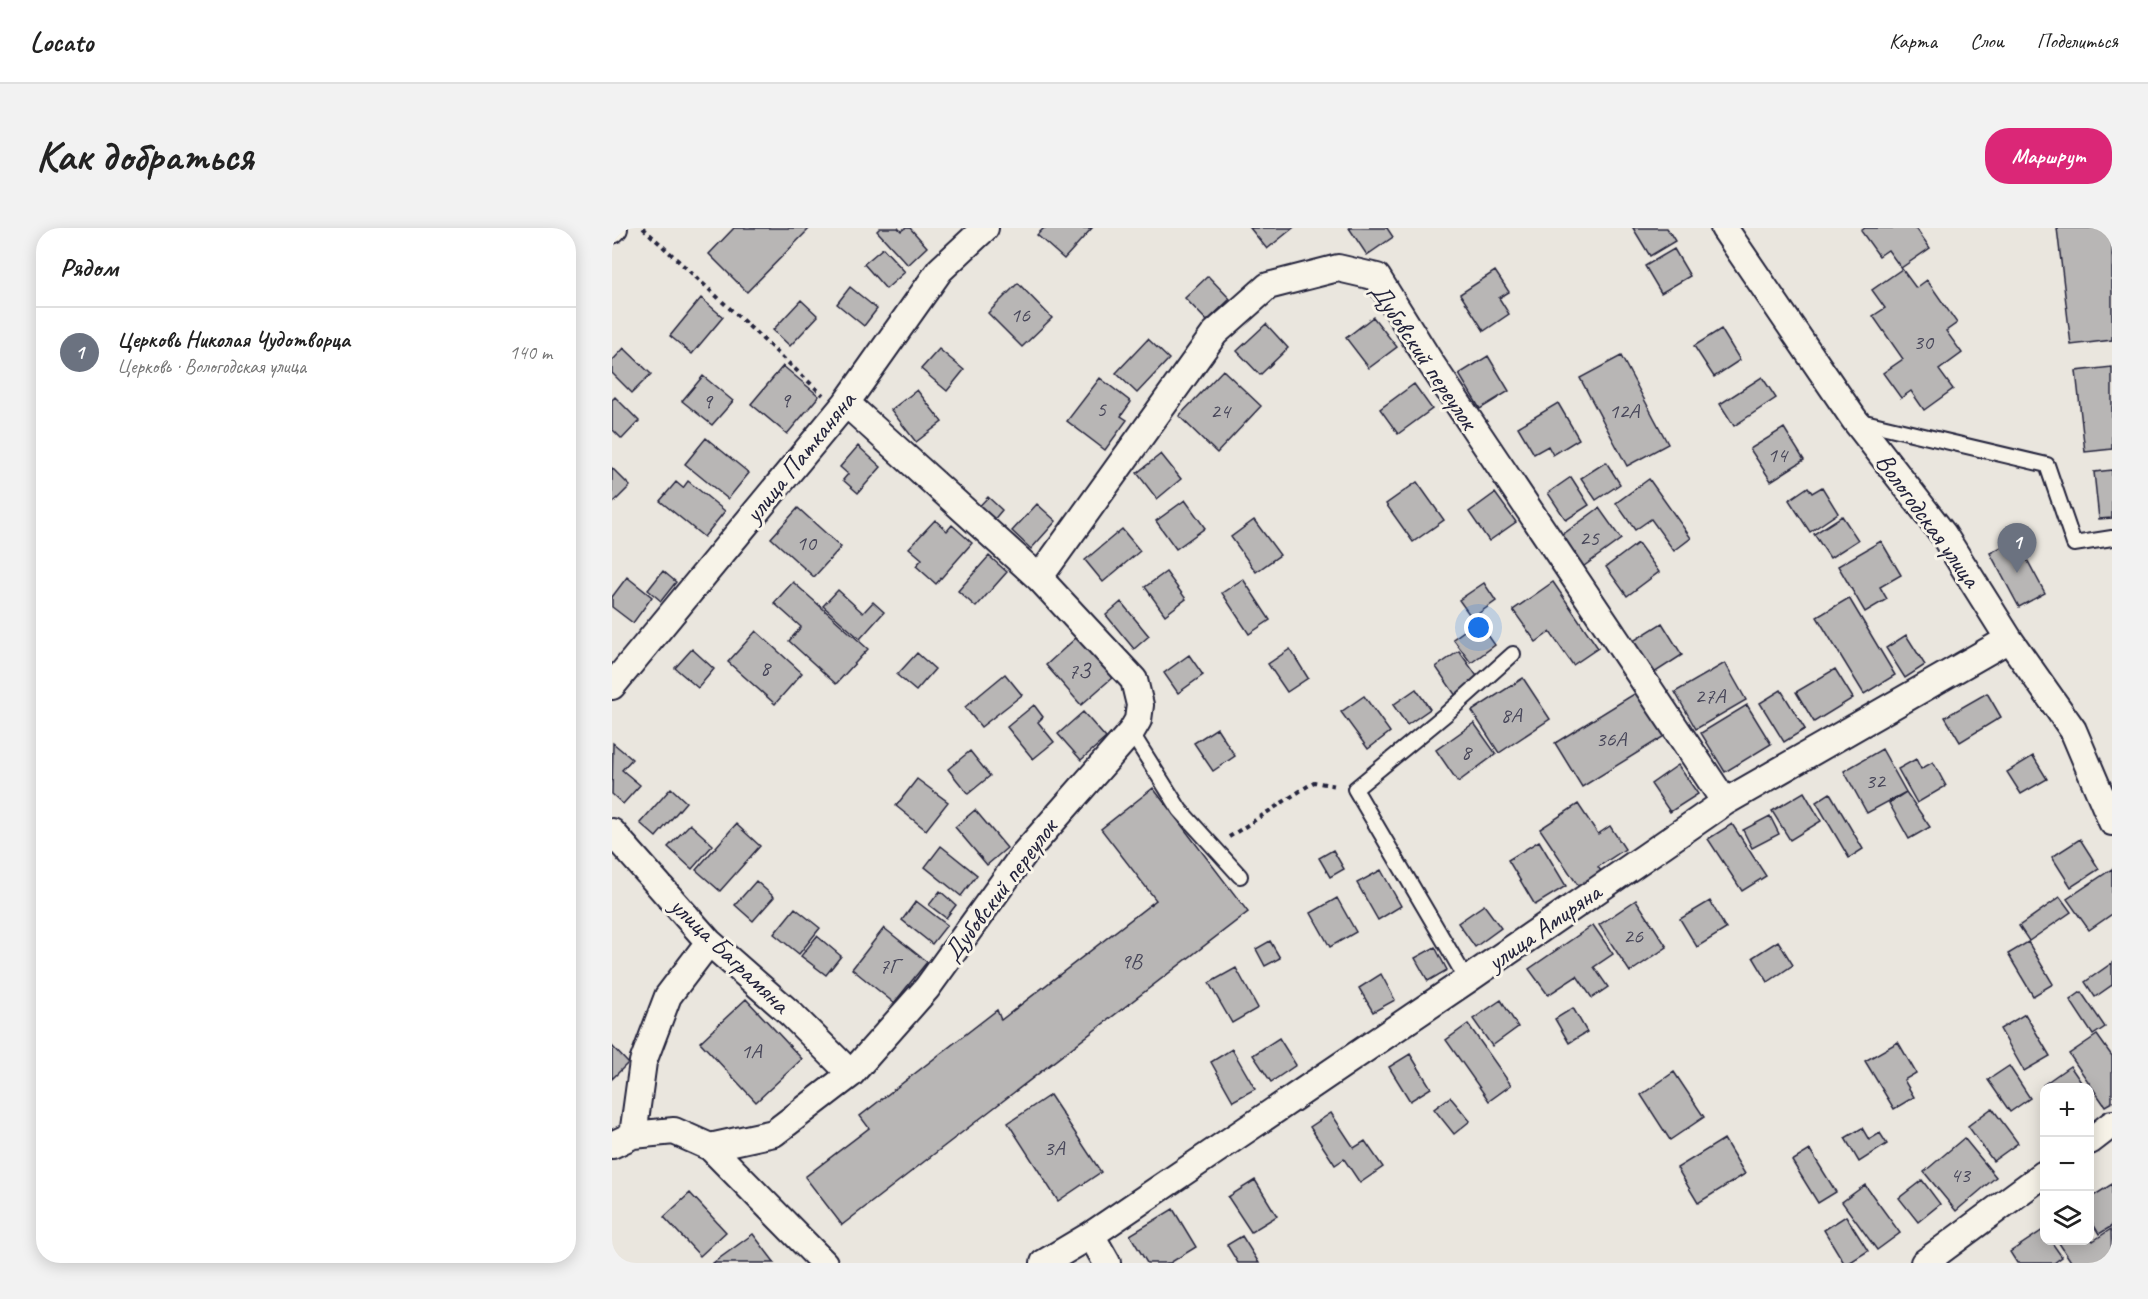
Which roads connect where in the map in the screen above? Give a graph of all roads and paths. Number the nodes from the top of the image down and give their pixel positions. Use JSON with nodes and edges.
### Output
{"nodes":[{"id":1,"x":643,"y":228,"type":"edge"},
{"id":2,"x":985,"y":228,"type":"edge"},
{"id":3,"x":1724,"y":228,"type":"edge"},
{"id":4,"x":842,"y":407,"type":"junction"},
{"id":5,"x":1854,"y":419,"type":"junction"},
{"id":6,"x":2112,"y":538,"type":"edge"},
{"id":7,"x":1039,"y":578,"type":"junction"},
{"id":8,"x":2009,"y":639,"type":"junction"},
{"id":9,"x":1513,"y":654,"type":"dead end"},
{"id":10,"x":612,"y":686,"type":"edge"},
{"id":11,"x":1131,"y":732,"type":"junction"},
{"id":12,"x":1355,"y":789,"type":"junction"},
{"id":13,"x":1725,"y":802,"type":"junction"},
{"id":14,"x":2112,"y":822,"type":"edge"},
{"id":15,"x":612,"y":832,"type":"edge"},
{"id":16,"x":1214,"y":847,"type":"junction"},
{"id":17,"x":1240,"y":876,"type":"dead end"},
{"id":18,"x":709,"y":942,"type":"junction"},
{"id":19,"x":1467,"y":980,"type":"junction"},
{"id":20,"x":851,"y":1074,"type":"junction"},
{"id":21,"x":2112,"y":1124,"type":"edge"},
{"id":22,"x":2094,"y":1138,"type":"edge"},
{"id":23,"x":623,"y":1140,"type":"edge"},
{"id":24,"x":710,"y":1147,"type":"junction"},
{"id":25,"x":2040,"y":1177,"type":"edge"},
{"id":26,"x":1090,"y":1235,"type":"junction"},
{"id":27,"x":824,"y":1263,"type":"edge"},
{"id":28,"x":1044,"y":1263,"type":"edge"},
{"id":29,"x":1107,"y":1263,"type":"edge"},
{"id":30,"x":1924,"y":1263,"type":"edge"}],
"edges":[{"from":1,"to":4,"type":"path"},
{"from":2,"to":4,"type":"street","name":"улица Патканяна"},
{"from":3,"to":5,"type":"street","name":"Вологодская улица"},
{"from":4,"to":7,"type":"street","name":"Дубовский переулок"},
{"from":4,"to":10,"type":"street","name":"улица Патканяна"},
{"from":5,"to":6,"type":"lane"},
{"from":5,"to":8,"type":"street","name":"Вологодская улица"},
{"from":7,"to":11,"type":"street","name":"Дубовский переулок"},
{"from":7,"to":13,"type":"street","name":"Дубовский переулок"},
{"from":8,"to":13,"type":"street","name":"улица Амиряна"},
{"from":8,"to":14,"type":"street","name":"Вологодская улица"},
{"from":9,"to":12,"type":"lane"},
{"from":11,"to":16,"type":"lane"},
{"from":11,"to":20,"type":"street","name":"Дубовский переулок"},
{"from":12,"to":16,"type":"path"},
{"from":12,"to":19,"type":"lane"},
{"from":13,"to":19,"type":"street","name":"улица Амиряна"},
{"from":15,"to":18,"type":"street","name":"улица Баграмяна"},
{"from":16,"to":17,"type":"lane"},
{"from":18,"to":20,"type":"street","name":"улица Баграмяна"},
{"from":18,"to":23,"type":"street"},
{"from":19,"to":26,"type":"street","name":"улица Амиряна"},
{"from":20,"to":24,"type":"street","name":"Дубовский переулок"},
{"from":21,"to":22,"type":"street"},
{"from":23,"to":24,"type":"street"},
{"from":24,"to":27,"type":"street"},
{"from":25,"to":30,"type":"street"},
{"from":26,"to":28,"type":"street","name":"улица Амиряна"},
{"from":26,"to":29,"type":"street"}]}
